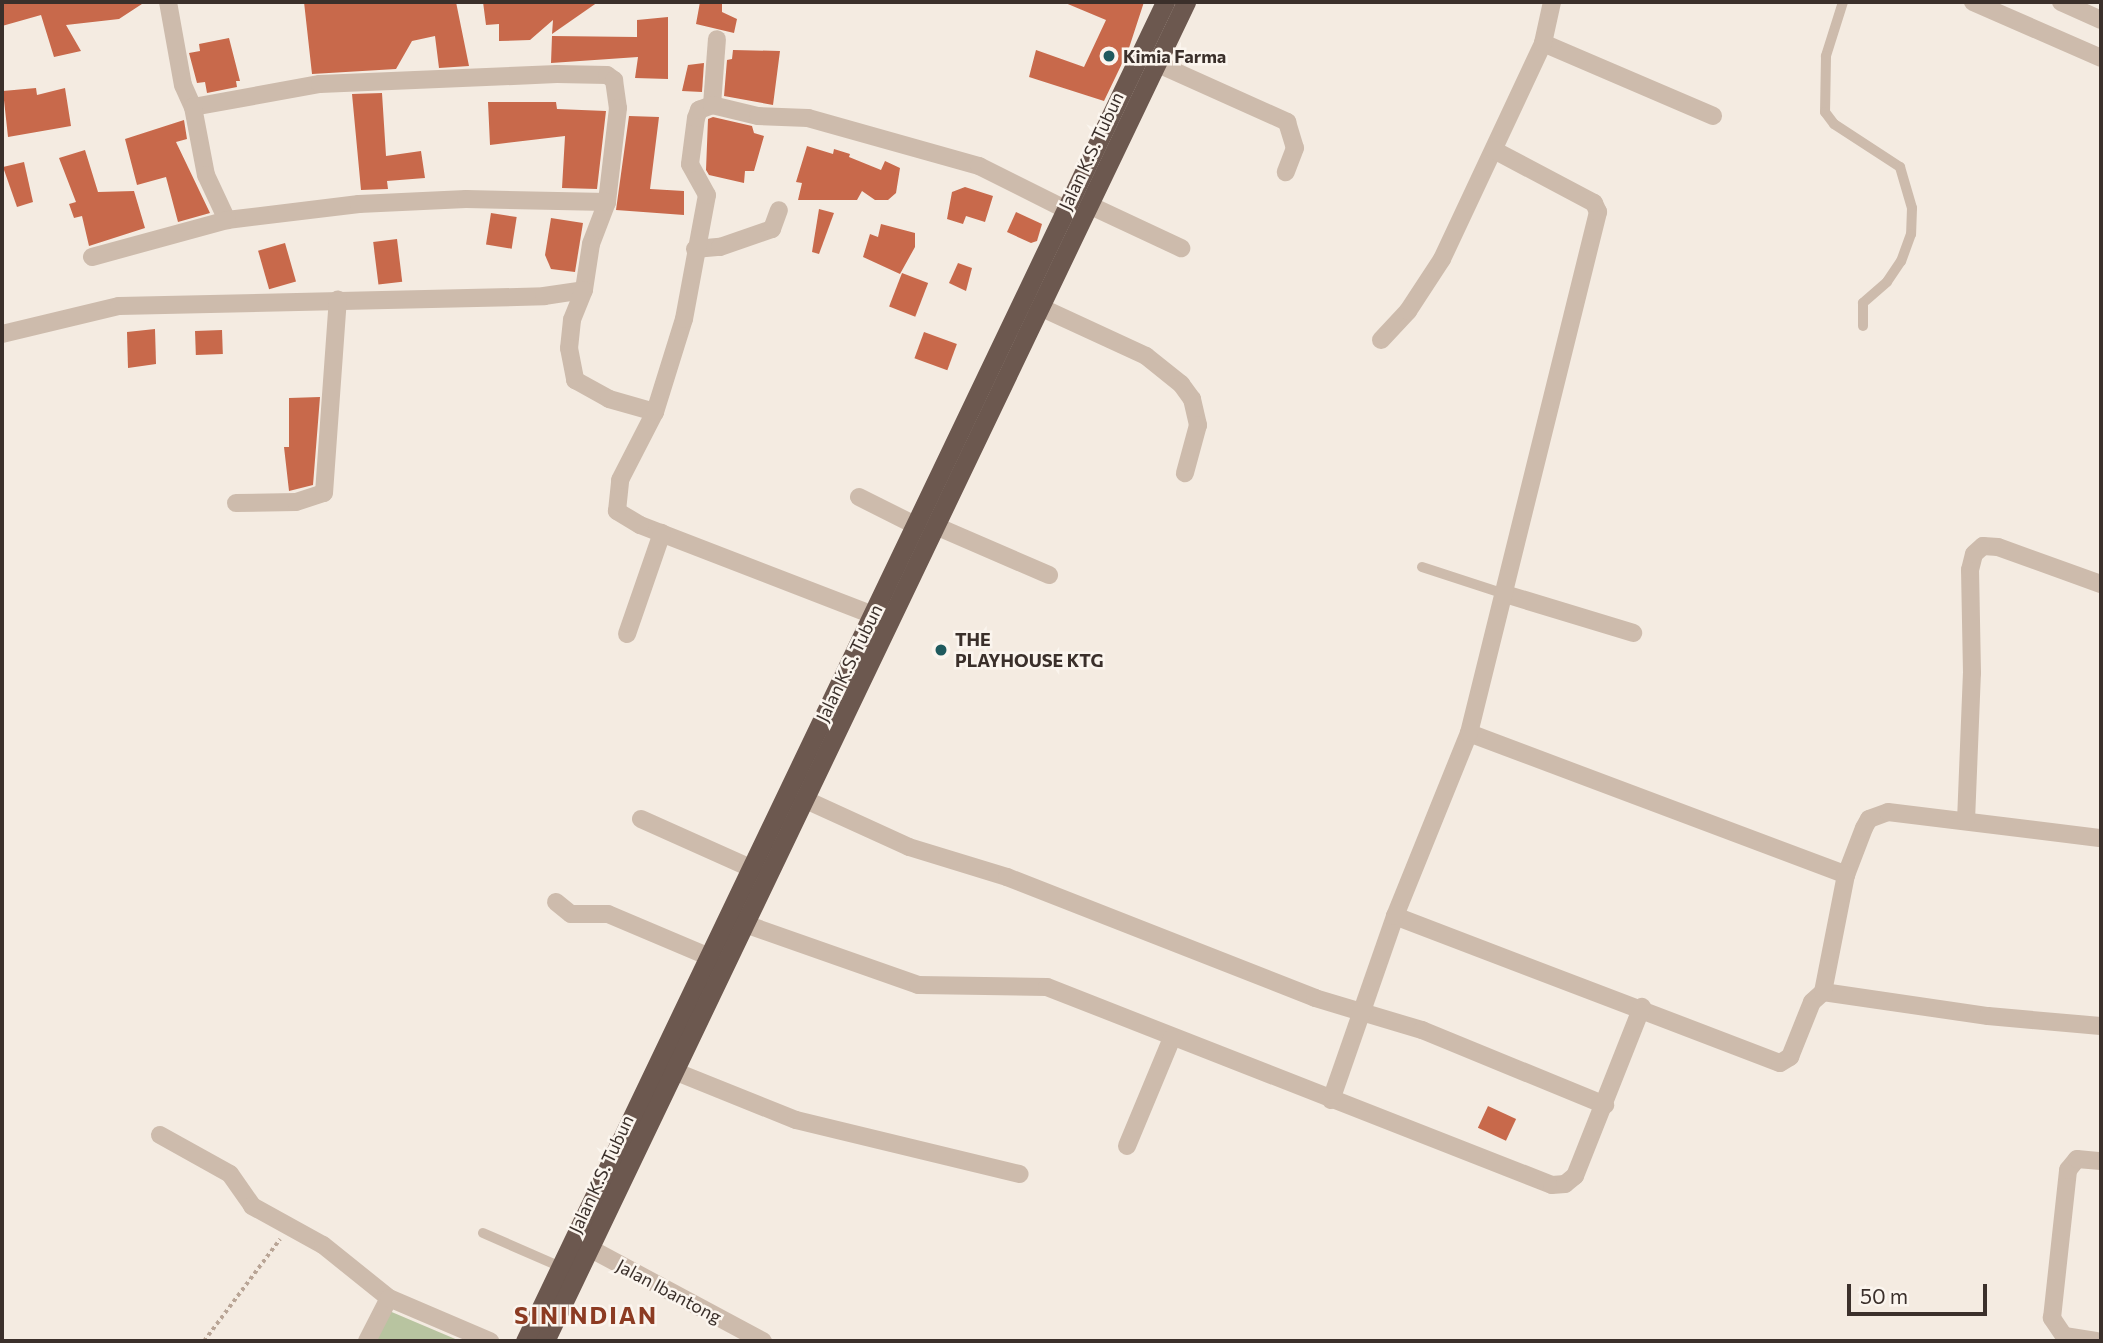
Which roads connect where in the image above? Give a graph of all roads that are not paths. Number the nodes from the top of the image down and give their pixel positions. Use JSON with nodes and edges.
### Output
{"nodes":[{"id":1,"x":168,"y":2,"type":"edge"},
{"id":2,"x":1165,"y":2,"type":"edge"},
{"id":3,"x":1186,"y":2,"type":"edge"},
{"id":4,"x":1552,"y":2,"type":"edge"},
{"id":5,"x":1843,"y":2,"type":"edge"},
{"id":6,"x":1973,"y":2,"type":"edge"},
{"id":7,"x":2061,"y":2,"type":"edge"},
{"id":8,"x":2101,"y":20,"type":"edge"},
{"id":9,"x":717,"y":39,"type":"dead end"},
{"id":10,"x":1543,"y":43,"type":"junction"},
{"id":11,"x":2101,"y":58,"type":"edge"},
{"id":12,"x":1156,"y":63,"type":"junction"},
{"id":13,"x":712,"y":105,"type":"junction"},
{"id":14,"x":192,"y":107,"type":"junction"},
{"id":15,"x":1713,"y":116,"type":"dead end"},
{"id":16,"x":1494,"y":150,"type":"junction"},
{"id":17,"x":1286,"y":172,"type":"dead end"},
{"id":18,"x":607,"y":202,"type":"junction"},
{"id":19,"x":1089,"y":205,"type":"junction"},
{"id":20,"x":779,"y":210,"type":"dead end"},
{"id":21,"x":1067,"y":210,"type":"junction"},
{"id":22,"x":227,"y":220,"type":"junction"},
{"id":23,"x":1181,"y":248,"type":"dead end"},
{"id":24,"x":695,"y":249,"type":"junction"},
{"id":25,"x":92,"y":257,"type":"dead end"},
{"id":26,"x":584,"y":290,"type":"junction"},
{"id":27,"x":338,"y":300,"type":"junction"},
{"id":28,"x":1033,"y":304,"type":"junction"},
{"id":29,"x":1863,"y":326,"type":"dead end"},
{"id":30,"x":2,"y":334,"type":"edge"},
{"id":31,"x":1381,"y":340,"type":"dead end"},
{"id":32,"x":655,"y":412,"type":"junction"},
{"id":33,"x":1185,"y":473,"type":"dead end"},
{"id":34,"x":859,"y":497,"type":"dead end"},
{"id":35,"x":236,"y":503,"type":"dead end"},
{"id":36,"x":917,"y":526,"type":"junction"},
{"id":37,"x":937,"y":527,"type":"junction"},
{"id":38,"x":662,"y":533,"type":"junction"},
{"id":39,"x":1422,"y":567,"type":"dead end"},
{"id":40,"x":1049,"y":575,"type":"dead end"},
{"id":41,"x":2101,"y":584,"type":"edge"},
{"id":42,"x":1504,"y":594,"type":"junction"},
{"id":43,"x":884,"y":619,"type":"junction"},
{"id":44,"x":626,"y":634,"type":"dead end"},
{"id":45,"x":1633,"y":634,"type":"dead end"},
{"id":46,"x":1468,"y":733,"type":"junction"},
{"id":47,"x":806,"y":800,"type":"junction"},
{"id":48,"x":640,"y":819,"type":"dead end"},
{"id":49,"x":1966,"y":821,"type":"junction"},
{"id":50,"x":2101,"y":838,"type":"edge"},
{"id":51,"x":753,"y":869,"type":"junction"},
{"id":52,"x":1846,"y":875,"type":"junction"},
{"id":53,"x":556,"y":902,"type":"dead end"},
{"id":54,"x":1395,"y":916,"type":"junction"},
{"id":55,"x":736,"y":921,"type":"junction"},
{"id":56,"x":715,"y":959,"type":"junction"},
{"id":57,"x":1823,"y":992,"type":"junction"},
{"id":58,"x":1642,"y":1007,"type":"junction"},
{"id":59,"x":1362,"y":1010,"type":"junction"},
{"id":60,"x":2101,"y":1026,"type":"edge"},
{"id":61,"x":1172,"y":1038,"type":"junction"},
{"id":62,"x":674,"y":1071,"type":"junction"},
{"id":63,"x":1332,"y":1100,"type":"junction"},
{"id":64,"x":1605,"y":1105,"type":"junction"},
{"id":65,"x":160,"y":1135,"type":"dead end"},
{"id":66,"x":1127,"y":1146,"type":"dead end"},
{"id":67,"x":2101,"y":1161,"type":"edge"},
{"id":68,"x":1020,"y":1174,"type":"dead end"},
{"id":69,"x":483,"y":1233,"type":"dead end"},
{"id":70,"x":582,"y":1244,"type":"junction"},
{"id":71,"x":561,"y":1267,"type":"junction"},
{"id":72,"x":389,"y":1298,"type":"junction"},
{"id":73,"x":367,"y":1341,"type":"edge"},
{"id":74,"x":489,"y":1341,"type":"edge"},
{"id":75,"x":525,"y":1341,"type":"edge"},
{"id":76,"x":545,"y":1341,"type":"edge"},
{"id":77,"x":764,"y":1341,"type":"edge"},
{"id":78,"x":2096,"y":1341,"type":"edge"}],
"edges":[{"from":1,"to":14,"type":"street"},
{"from":2,"to":21,"type":"highway","name":"Jalan K.S. Tubun"},
{"from":3,"to":12,"type":"highway","name":"Jalan K.S. Tubun"},
{"from":4,"to":10,"type":"street"},
{"from":5,"to":29,"type":"lane"},
{"from":6,"to":11,"type":"street"},
{"from":7,"to":8,"type":"street"},
{"from":9,"to":13,"type":"street"},
{"from":10,"to":15,"type":"street"},
{"from":10,"to":16,"type":"street"},
{"from":12,"to":17,"type":"street"},
{"from":12,"to":19,"type":"highway","name":"Jalan K.S. Tubun"},
{"from":13,"to":21,"type":"street"},
{"from":13,"to":24,"type":"street"},
{"from":14,"to":18,"type":"street"},
{"from":14,"to":22,"type":"street"},
{"from":16,"to":31,"type":"street"},
{"from":16,"to":42,"type":"street"},
{"from":18,"to":22,"type":"street"},
{"from":18,"to":26,"type":"street"},
{"from":19,"to":23,"type":"street"},
{"from":19,"to":28,"type":"highway","name":"Jalan K.S. Tubun"},
{"from":20,"to":24,"type":"street"},
{"from":21,"to":28,"type":"highway","name":"Jalan K.S. Tubun"},
{"from":22,"to":25,"type":"street"},
{"from":24,"to":32,"type":"street"},
{"from":26,"to":27,"type":"street"},
{"from":26,"to":32,"type":"street"},
{"from":27,"to":30,"type":"street"},
{"from":27,"to":35,"type":"street"},
{"from":28,"to":33,"type":"street"},
{"from":28,"to":36,"type":"highway","name":"Jalan K.S. Tubun"},
{"from":28,"to":37,"type":"highway","name":"Jalan K.S. Tubun"},
{"from":32,"to":38,"type":"street"},
{"from":34,"to":36,"type":"street"},
{"from":36,"to":43,"type":"highway","name":"Jalan K.S. Tubun"},
{"from":37,"to":40,"type":"street"},
{"from":37,"to":43,"type":"highway","name":"Jalan K.S. Tubun"},
{"from":38,"to":43,"type":"street"},
{"from":38,"to":44,"type":"street"},
{"from":39,"to":42,"type":"lane"},
{"from":41,"to":49,"type":"street"},
{"from":42,"to":45,"type":"street"},
{"from":42,"to":46,"type":"street"},
{"from":43,"to":47,"type":"highway","name":"Jalan K.S. Tubun"},
{"from":43,"to":51,"type":"highway","name":"Jalan K.S. Tubun"},
{"from":46,"to":52,"type":"street"},
{"from":46,"to":54,"type":"street"},
{"from":47,"to":55,"type":"highway","name":"Jalan K.S. Tubun"},
{"from":47,"to":59,"type":"street"},
{"from":48,"to":51,"type":"street"},
{"from":49,"to":50,"type":"street"},
{"from":49,"to":52,"type":"street"},
{"from":51,"to":55,"type":"highway","name":"Jalan K.S. Tubun"},
{"from":52,"to":57,"type":"street"},
{"from":53,"to":56,"type":"street"},
{"from":54,"to":58,"type":"street"},
{"from":54,"to":59,"type":"street"},
{"from":55,"to":56,"type":"highway","name":"Jalan K.S. Tubun"},
{"from":55,"to":61,"type":"street"},
{"from":56,"to":62,"type":"highway","name":"Jalan K.S. Tubun"},
{"from":56,"to":70,"type":"highway","name":"Jalan K.S. Tubun"},
{"from":57,"to":58,"type":"street"},
{"from":57,"to":60,"type":"street"},
{"from":58,"to":64,"type":"street"},
{"from":59,"to":63,"type":"street"},
{"from":59,"to":64,"type":"street"},
{"from":61,"to":63,"type":"street"},
{"from":61,"to":66,"type":"street"},
{"from":62,"to":68,"type":"street"},
{"from":62,"to":70,"type":"highway","name":"Jalan K.S. Tubun"},
{"from":63,"to":64,"type":"street"},
{"from":65,"to":72,"type":"street"},
{"from":67,"to":78,"type":"street"},
{"from":69,"to":71,"type":"lane"},
{"from":70,"to":71,"type":"highway","name":"Jalan K.S. Tubun"},
{"from":70,"to":76,"type":"highway","name":"Jalan K.S. Tubun"},
{"from":70,"to":77,"type":"street","name":"Jalan Ibantong"},
{"from":71,"to":75,"type":"highway","name":"Jalan K.S. Tubun"},
{"from":72,"to":73,"type":"street"},
{"from":72,"to":74,"type":"street"}]}
